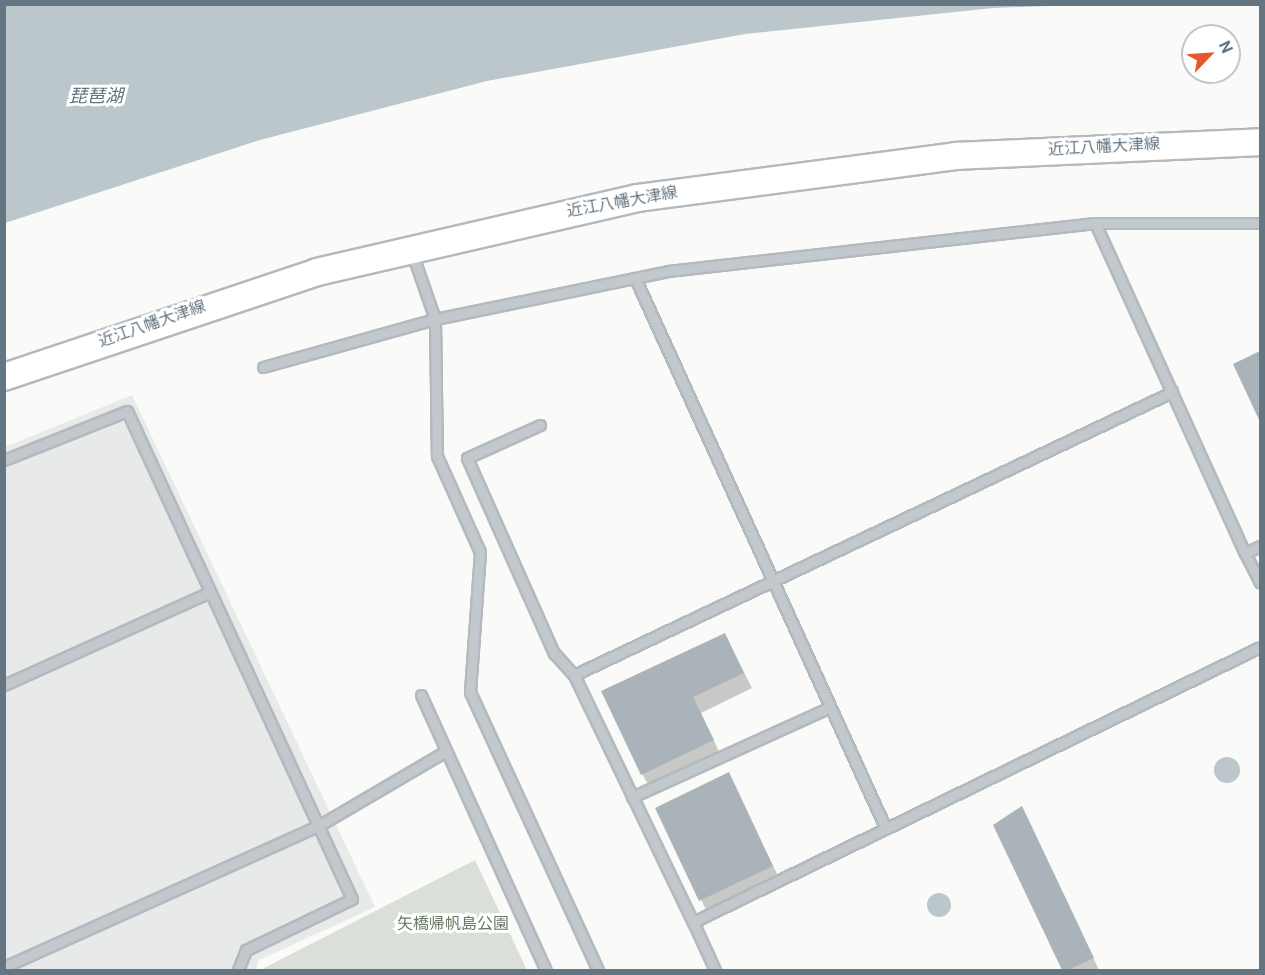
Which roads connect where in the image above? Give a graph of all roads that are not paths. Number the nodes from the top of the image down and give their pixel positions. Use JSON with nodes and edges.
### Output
{"nodes":[{"id":1,"x":1260,"y":142,"type":"edge"},
{"id":2,"x":1095,"y":223,"type":"junction"},
{"id":3,"x":1260,"y":223,"type":"edge"},
{"id":4,"x":411,"y":248,"type":"junction"},
{"id":5,"x":634,"y":278,"type":"junction"},
{"id":6,"x":435,"y":319,"type":"junction"},
{"id":7,"x":262,"y":367,"type":"dead end"},
{"id":8,"x":4,"y":377,"type":"edge"},
{"id":9,"x":1172,"y":392,"type":"junction"},
{"id":10,"x":540,"y":425,"type":"dead end"},
{"id":11,"x":4,"y":460,"type":"edge"},
{"id":12,"x":1260,"y":546,"type":"edge"},
{"id":13,"x":1245,"y":553,"type":"junction"},
{"id":14,"x":772,"y":582,"type":"junction"},
{"id":15,"x":1260,"y":582,"type":"edge"},
{"id":16,"x":210,"y":592,"type":"junction"},
{"id":17,"x":1260,"y":647,"type":"edge"},
{"id":18,"x":574,"y":675,"type":"junction"},
{"id":19,"x":4,"y":685,"type":"edge"},
{"id":20,"x":421,"y":695,"type":"dead end"},
{"id":21,"x":830,"y":707,"type":"junction"},
{"id":22,"x":446,"y":751,"type":"junction"},
{"id":23,"x":633,"y":797,"type":"junction"},
{"id":24,"x":318,"y":826,"type":"junction"},
{"id":25,"x":886,"y":829,"type":"junction"},
{"id":26,"x":693,"y":922,"type":"junction"},
{"id":27,"x":4,"y":968,"type":"edge"},
{"id":28,"x":238,"y":970,"type":"edge"},
{"id":29,"x":546,"y":970,"type":"edge"},
{"id":30,"x":598,"y":970,"type":"edge"},
{"id":31,"x":715,"y":970,"type":"edge"}],
"edges":[{"from":1,"to":4,"type":"main road","name":"近江八幡大津線"},
{"from":2,"to":3,"type":"lane"},
{"from":2,"to":5,"type":"lane"},
{"from":2,"to":9,"type":"lane"},
{"from":4,"to":6,"type":"lane"},
{"from":4,"to":8,"type":"main road","name":"近江八幡大津線"},
{"from":5,"to":6,"type":"lane"},
{"from":5,"to":14,"type":"lane"},
{"from":6,"to":7,"type":"lane"},
{"from":6,"to":30,"type":"lane"},
{"from":9,"to":13,"type":"lane"},
{"from":9,"to":14,"type":"lane"},
{"from":10,"to":18,"type":"lane"},
{"from":11,"to":16,"type":"lane"},
{"from":12,"to":13,"type":"lane"},
{"from":13,"to":15,"type":"lane"},
{"from":14,"to":18,"type":"lane"},
{"from":14,"to":21,"type":"lane"},
{"from":16,"to":19,"type":"lane"},
{"from":16,"to":24,"type":"lane"},
{"from":17,"to":25,"type":"lane"},
{"from":18,"to":23,"type":"lane"},
{"from":20,"to":22,"type":"lane"},
{"from":21,"to":23,"type":"lane"},
{"from":21,"to":25,"type":"lane"},
{"from":22,"to":24,"type":"lane"},
{"from":22,"to":29,"type":"lane"},
{"from":23,"to":26,"type":"lane"},
{"from":24,"to":27,"type":"lane"},
{"from":24,"to":28,"type":"lane"},
{"from":25,"to":26,"type":"lane"},
{"from":26,"to":31,"type":"lane"}]}
